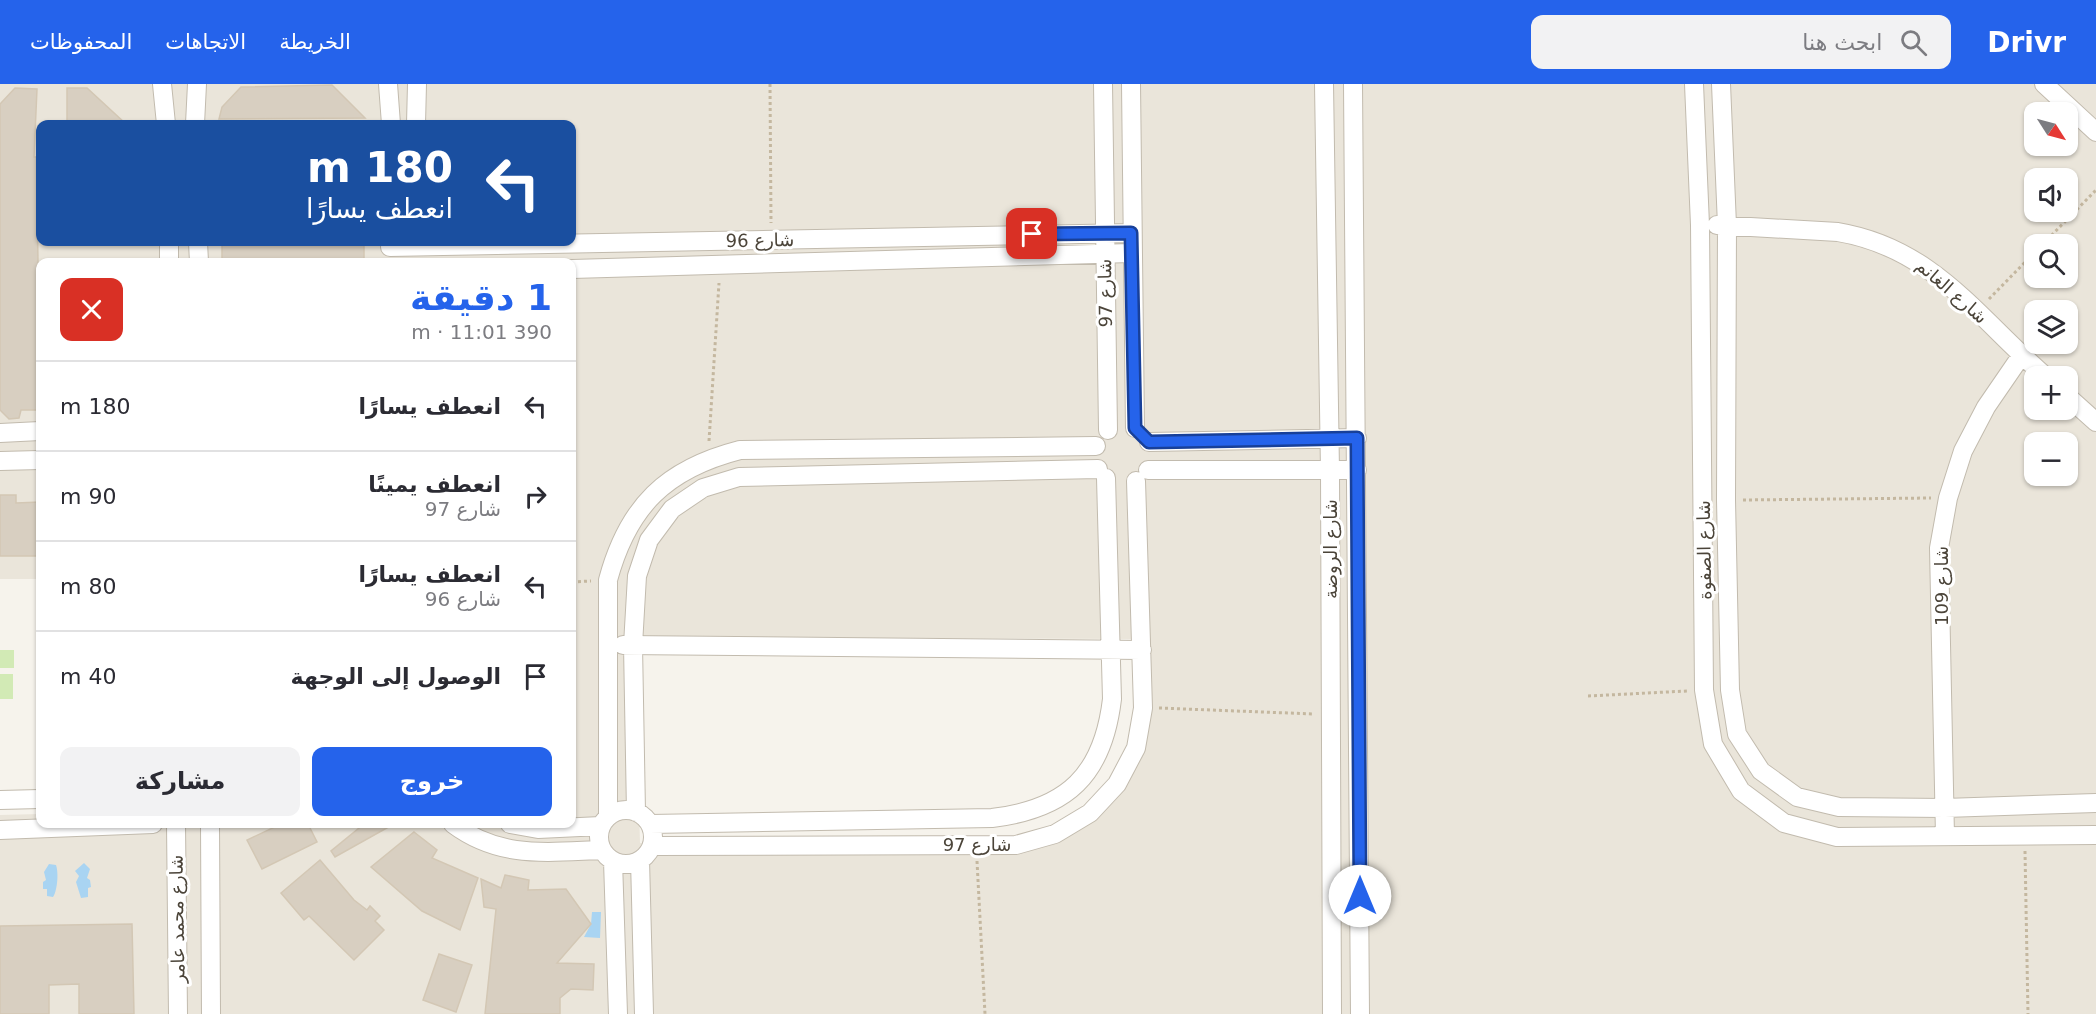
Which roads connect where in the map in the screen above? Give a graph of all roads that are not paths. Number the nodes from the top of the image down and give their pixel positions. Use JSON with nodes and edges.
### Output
{"nodes":[{"id":1,"x":162,"y":84,"type":"edge"},
{"id":2,"x":197,"y":84,"type":"edge"},
{"id":3,"x":388,"y":84,"type":"edge"},
{"id":4,"x":417,"y":84,"type":"edge"},
{"id":5,"x":1103,"y":84,"type":"edge"},
{"id":6,"x":1131,"y":84,"type":"edge"},
{"id":7,"x":1324,"y":84,"type":"edge"},
{"id":8,"x":1353,"y":84,"type":"edge"},
{"id":9,"x":1694,"y":84,"type":"edge"},
{"id":10,"x":1721,"y":84,"type":"edge"},
{"id":11,"x":2044,"y":84,"type":"edge"},
{"id":12,"x":166,"y":120,"type":"edge"},
{"id":13,"x":195,"y":120,"type":"edge"},
{"id":14,"x":390,"y":120,"type":"edge"},
{"id":15,"x":416,"y":120,"type":"edge"},
{"id":16,"x":2092,"y":121,"type":"edge"},
{"id":17,"x":1700,"y":225,"type":"junction"},
{"id":18,"x":1727,"y":225,"type":"junction"},
{"id":19,"x":1103,"y":233,"type":"junction"},
{"id":20,"x":1131,"y":233,"type":"junction"},
{"id":21,"x":576,"y":245,"type":"edge"},
{"id":22,"x":558,"y":246,"type":"edge"},
{"id":23,"x":390,"y":250,"type":"edge"},
{"id":24,"x":416,"y":250,"type":"edge"},
{"id":25,"x":1104,"y":253,"type":"junction"},
{"id":26,"x":1131,"y":253,"type":"junction"},
{"id":27,"x":576,"y":269,"type":"edge"},
{"id":28,"x":2022,"y":356,"type":"junction"},
{"id":29,"x":2033,"y":366,"type":"edge"},
{"id":30,"x":2078,"y":406,"type":"edge"},
{"id":31,"x":2096,"y":422,"type":"edge"},
{"id":32,"x":1135,"y":428,"type":"junction"},
{"id":33,"x":1108,"y":430,"type":"junction"},
{"id":34,"x":36,"y":431,"type":"edge"},
{"id":35,"x":0,"y":433,"type":"edge"},
{"id":36,"x":1329,"y":438,"type":"junction"},
{"id":37,"x":1357,"y":438,"type":"junction"},
{"id":38,"x":1149,"y":442,"type":"junction"},
{"id":39,"x":1096,"y":446,"type":"junction"},
{"id":40,"x":36,"y":460,"type":"edge"},
{"id":41,"x":0,"y":461,"type":"edge"},
{"id":42,"x":1357,"y":470,"type":"junction"},
{"id":43,"x":1330,"y":471,"type":"junction"},
{"id":44,"x":1102,"y":473,"type":"junction"},
{"id":45,"x":1142,"y":475,"type":"junction"},
{"id":46,"x":606,"y":645,"type":"junction"},
{"id":47,"x":633,"y":645,"type":"junction"},
{"id":48,"x":1112,"y":650,"type":"junction"},
{"id":49,"x":1142,"y":650,"type":"junction"},
{"id":50,"x":36,"y":799,"type":"edge"},
{"id":51,"x":0,"y":800,"type":"edge"},
{"id":52,"x":2096,"y":803,"type":"edge"},
{"id":53,"x":1945,"y":807,"type":"junction"},
{"id":54,"x":643,"y":818,"type":"junction"},
{"id":55,"x":604,"y":821,"type":"junction"},
{"id":56,"x":576,"y":824,"type":"edge"},
{"id":57,"x":51,"y":828,"type":"edge"},
{"id":58,"x":176,"y":828,"type":"edge"},
{"id":59,"x":210,"y":828,"type":"edge"},
{"id":60,"x":458,"y":828,"type":"edge"},
{"id":61,"x":0,"y":830,"type":"edge"},
{"id":62,"x":2096,"y":834,"type":"edge"},
{"id":63,"x":1945,"y":836,"type":"junction"},
{"id":64,"x":652,"y":846,"type":"junction"},
{"id":65,"x":607,"y":856,"type":"junction"},
{"id":66,"x":640,"y":860,"type":"junction"},
{"id":67,"x":178,"y":1014,"type":"edge"},
{"id":68,"x":211,"y":1014,"type":"edge"},
{"id":69,"x":618,"y":1014,"type":"edge"},
{"id":70,"x":644,"y":1014,"type":"edge"},
{"id":71,"x":1332,"y":1014,"type":"edge"},
{"id":72,"x":1360,"y":1014,"type":"edge"}],
"edges":[{"from":1,"to":12,"type":"street"},
{"from":2,"to":13,"type":"street"},
{"from":3,"to":14,"type":"street"},
{"from":4,"to":15,"type":"street"},
{"from":5,"to":19,"type":"street","name":"شارع 97"},
{"from":6,"to":20,"type":"street","name":"شارع 97"},
{"from":7,"to":36,"type":"street","name":"شارع الروضة"},
{"from":8,"to":37,"type":"street","name":"شارع الروضة"},
{"from":9,"to":17,"type":"street","name":"شارع الصفوة"},
{"from":10,"to":18,"type":"street","name":"شارع الصفوة"},
{"from":11,"to":16,"type":"street"},
{"from":17,"to":18,"type":"street","name":"شارع الغانم"},
{"from":17,"to":63,"type":"street","name":"شارع الصفوة"},
{"from":18,"to":28,"type":"street","name":"شارع الغانم"},
{"from":18,"to":53,"type":"street","name":"شارع الصفوة"},
{"from":19,"to":20,"type":"street","name":"شارع 96"},
{"from":19,"to":21,"type":"street","name":"شارع 96"},
{"from":19,"to":25,"type":"street","name":"شارع 97"},
{"from":20,"to":26,"type":"street","name":"شارع 97"},
{"from":22,"to":24,"type":"street","name":"شارع 96"},
{"from":23,"to":24,"type":"street","name":"شارع 96"},
{"from":25,"to":26,"type":"street","name":"شارع 96"},
{"from":25,"to":27,"type":"street","name":"شارع 96"},
{"from":25,"to":33,"type":"street","name":"شارع 97"},
{"from":26,"to":32,"type":"street","name":"شارع 97"},
{"from":28,"to":29,"type":"street","name":"شارع الغانم"},
{"from":28,"to":53,"type":"street","name":"شارع 109"},
{"from":30,"to":31,"type":"street"},
{"from":32,"to":33,"type":"street"},
{"from":32,"to":38,"type":"street"},
{"from":33,"to":39,"type":"street"},
{"from":34,"to":35,"type":"street"},
{"from":36,"to":37,"type":"street"},
{"from":36,"to":38,"type":"street"},
{"from":36,"to":43,"type":"street","name":"شارع الروضة"},
{"from":37,"to":42,"type":"street","name":"شارع الروضة"},
{"from":38,"to":45,"type":"street"},
{"from":39,"to":44,"type":"street"},
{"from":39,"to":46,"type":"street"},
{"from":40,"to":41,"type":"street"},
{"from":42,"to":43,"type":"street"},
{"from":42,"to":72,"type":"street","name":"شارع الروضة"},
{"from":43,"to":45,"type":"street"},
{"from":43,"to":71,"type":"street","name":"شارع الروضة"},
{"from":44,"to":45,"type":"street"},
{"from":44,"to":47,"type":"street"},
{"from":44,"to":48,"type":"street","name":"شارع 97"},
{"from":45,"to":49,"type":"street","name":"شارع 97"},
{"from":46,"to":47,"type":"street"},
{"from":46,"to":55,"type":"street"},
{"from":47,"to":48,"type":"street"},
{"from":47,"to":54,"type":"street"},
{"from":48,"to":49,"type":"street"},
{"from":48,"to":54,"type":"street","name":"شارع 97"},
{"from":49,"to":64,"type":"street","name":"شارع 97"},
{"from":50,"to":51,"type":"street"},
{"from":52,"to":53,"type":"street","name":"شارع الصفوة"},
{"from":53,"to":63,"type":"street","name":"شارع 109"},
{"from":54,"to":55,"type":"street"},
{"from":54,"to":64,"type":"street"},
{"from":55,"to":56,"type":"street"},
{"from":55,"to":65,"type":"street"},
{"from":57,"to":61,"type":"street"},
{"from":58,"to":67,"type":"street","name":"شارع محمد عامر"},
{"from":59,"to":68,"type":"street","name":"شارع محمد عامر"},
{"from":60,"to":65,"type":"street"},
{"from":62,"to":63,"type":"street","name":"شارع الصفوة"},
{"from":64,"to":66,"type":"street"},
{"from":65,"to":66,"type":"street"},
{"from":65,"to":69,"type":"street"},
{"from":66,"to":70,"type":"street"}]}
